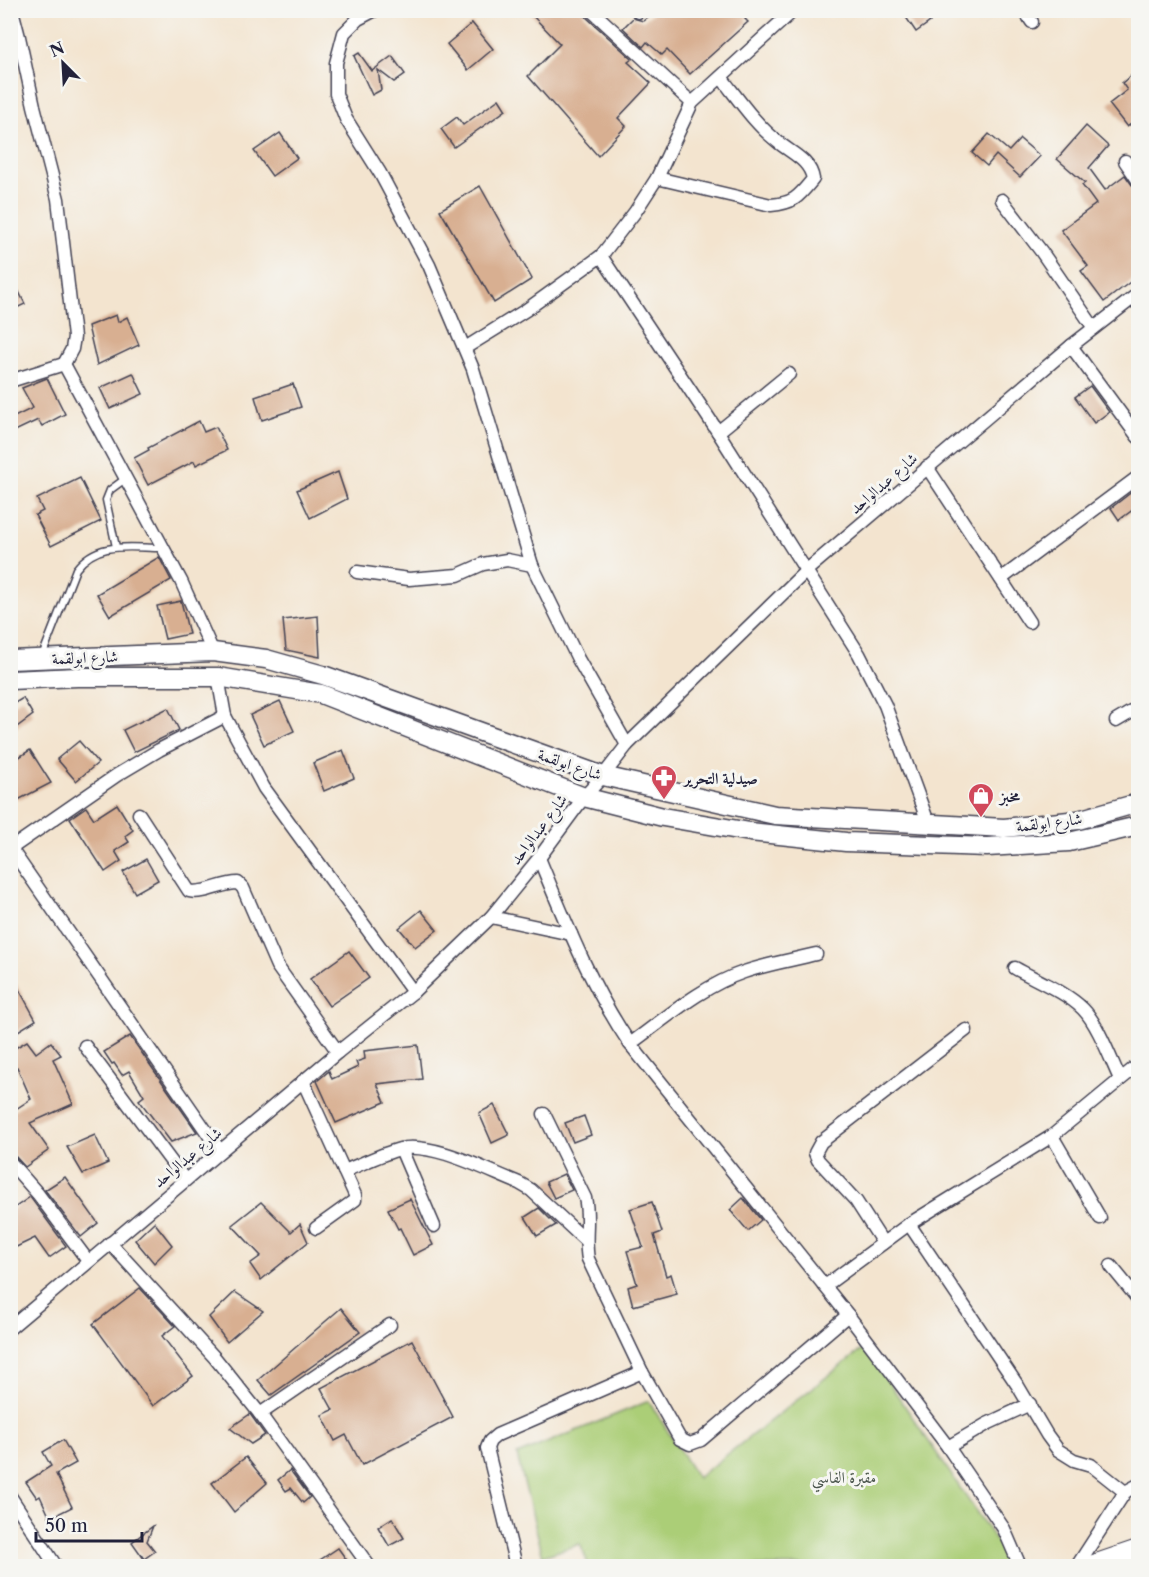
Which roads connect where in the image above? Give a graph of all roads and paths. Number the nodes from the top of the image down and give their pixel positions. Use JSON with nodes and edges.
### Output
{"nodes":[{"id":1,"x":12,"y":10,"type":"edge"},
{"id":2,"x":375,"y":10,"type":"edge"},
{"id":3,"x":591,"y":10,"type":"edge"},
{"id":4,"x":794,"y":10,"type":"edge"},
{"id":5,"x":1024,"y":10,"type":"edge"},
{"id":6,"x":1032,"y":22,"type":"dead end"},
{"id":7,"x":721,"y":77,"type":"junction"},
{"id":8,"x":692,"y":103,"type":"junction"},
{"id":9,"x":1125,"y":161,"type":"dead end"},
{"id":10,"x":657,"y":178,"type":"junction"},
{"id":11,"x":1138,"y":180,"type":"edge"},
{"id":12,"x":1002,"y":200,"type":"dead end"},
{"id":13,"x":601,"y":256,"type":"junction"},
{"id":14,"x":1138,"y":294,"type":"edge"},
{"id":15,"x":1094,"y":328,"type":"junction"},
{"id":16,"x":1071,"y":346,"type":"junction"},
{"id":17,"x":465,"y":348,"type":"junction"},
{"id":18,"x":64,"y":363,"type":"junction"},
{"id":19,"x":789,"y":374,"type":"dead end"},
{"id":20,"x":10,"y":381,"type":"edge"},
{"id":21,"x":718,"y":432,"type":"junction"},
{"id":22,"x":1138,"y":437,"type":"edge"},
{"id":23,"x":927,"y":467,"type":"junction"},
{"id":24,"x":1138,"y":477,"type":"edge"},
{"id":25,"x":125,"y":478,"type":"junction"},
{"id":26,"x":116,"y":548,"type":"junction"},
{"id":27,"x":163,"y":548,"type":"junction"},
{"id":28,"x":532,"y":565,"type":"junction"},
{"id":29,"x":807,"y":570,"type":"junction"},
{"id":30,"x":357,"y":572,"type":"dead end"},
{"id":31,"x":1001,"y":579,"type":"junction"},
{"id":32,"x":1029,"y":622,"type":"dead end"},
{"id":33,"x":213,"y":652,"type":"junction"},
{"id":34,"x":41,"y":658,"type":"junction"},
{"id":35,"x":10,"y":660,"type":"edge"},
{"id":36,"x":218,"y":677,"type":"junction"},
{"id":37,"x":10,"y":680,"type":"edge"},
{"id":38,"x":1138,"y":708,"type":"edge"},
{"id":39,"x":225,"y":716,"type":"junction"},
{"id":40,"x":1116,"y":721,"type":"dead end"},
{"id":41,"x":627,"y":745,"type":"junction"},
{"id":42,"x":603,"y":776,"type":"junction"},
{"id":43,"x":584,"y":796,"type":"junction"},
{"id":44,"x":1138,"y":802,"type":"edge"},
{"id":45,"x":139,"y":814,"type":"dead end"},
{"id":46,"x":929,"y":825,"type":"junction"},
{"id":47,"x":1138,"y":826,"type":"edge"},
{"id":48,"x":11,"y":849,"type":"edge"},
{"id":49,"x":538,"y":858,"type":"junction"},
{"id":50,"x":491,"y":917,"type":"junction"},
{"id":51,"x":571,"y":934,"type":"junction"},
{"id":52,"x":816,"y":954,"type":"dead end"},
{"id":53,"x":1016,"y":968,"type":"dead end"},
{"id":54,"x":413,"y":992,"type":"junction"},
{"id":55,"x":966,"y":1030,"type":"dead end"},
{"id":56,"x":630,"y":1044,"type":"junction"},
{"id":57,"x":85,"y":1046,"type":"dead end"},
{"id":58,"x":338,"y":1052,"type":"junction"},
{"id":59,"x":1138,"y":1065,"type":"edge"},
{"id":60,"x":1120,"y":1079,"type":"junction"},
{"id":61,"x":303,"y":1081,"type":"junction"},
{"id":62,"x":544,"y":1114,"type":"dead end"},
{"id":63,"x":1052,"y":1136,"type":"junction"},
{"id":64,"x":401,"y":1149,"type":"junction"},
{"id":65,"x":220,"y":1151,"type":"junction"},
{"id":66,"x":10,"y":1162,"type":"edge"},
{"id":67,"x":344,"y":1171,"type":"junction"},
{"id":68,"x":185,"y":1180,"type":"junction"},
{"id":69,"x":1100,"y":1218,"type":"dead end"},
{"id":70,"x":909,"y":1224,"type":"junction"},
{"id":71,"x":434,"y":1226,"type":"dead end"},
{"id":72,"x":316,"y":1228,"type":"dead end"},
{"id":73,"x":585,"y":1240,"type":"junction"},
{"id":74,"x":110,"y":1243,"type":"junction"},
{"id":75,"x":883,"y":1243,"type":"junction"},
{"id":76,"x":88,"y":1261,"type":"junction"},
{"id":77,"x":1111,"y":1266,"type":"dead end"},
{"id":78,"x":825,"y":1286,"type":"junction"},
{"id":79,"x":1138,"y":1299,"type":"edge"},
{"id":80,"x":849,"y":1315,"type":"junction"},
{"id":81,"x":390,"y":1325,"type":"dead end"},
{"id":82,"x":10,"y":1328,"type":"edge"},
{"id":83,"x":642,"y":1372,"type":"junction"},
{"id":84,"x":1030,"y":1404,"type":"junction"},
{"id":85,"x":260,"y":1414,"type":"junction"},
{"id":86,"x":948,"y":1447,"type":"junction"},
{"id":87,"x":1138,"y":1485,"type":"edge"},
{"id":88,"x":1125,"y":1492,"type":"junction"},
{"id":89,"x":10,"y":1496,"type":"edge"},
{"id":90,"x":1138,"y":1550,"type":"edge"},
{"id":91,"x":56,"y":1566,"type":"edge"},
{"id":92,"x":369,"y":1566,"type":"edge"},
{"id":93,"x":516,"y":1566,"type":"edge"},
{"id":94,"x":1020,"y":1566,"type":"edge"},
{"id":95,"x":1077,"y":1566,"type":"edge"},
{"id":96,"x":1090,"y":1566,"type":"edge"}],
"edges":[{"from":1,"to":18,"type":"street"},
{"from":2,"to":17,"type":"street"},
{"from":3,"to":8,"type":"street"},
{"from":4,"to":7,"type":"street"},
{"from":5,"to":6,"type":"street"},
{"from":7,"to":8,"type":"street"},
{"from":7,"to":10,"type":"street"},
{"from":8,"to":10,"type":"street"},
{"from":9,"to":11,"type":"street"},
{"from":10,"to":13,"type":"street"},
{"from":12,"to":15,"type":"street"},
{"from":13,"to":17,"type":"street"},
{"from":13,"to":21,"type":"street"},
{"from":14,"to":15,"type":"street","name":"شارع عبدالواحد"},
{"from":15,"to":16,"type":"street","name":"شارع عبدالواحد"},
{"from":16,"to":22,"type":"street"},
{"from":16,"to":23,"type":"street","name":"شارع عبدالواحد"},
{"from":17,"to":28,"type":"street"},
{"from":18,"to":20,"type":"street"},
{"from":18,"to":25,"type":"street"},
{"from":19,"to":21,"type":"street"},
{"from":21,"to":29,"type":"street"},
{"from":23,"to":29,"type":"street","name":"شارع عبدالواحد"},
{"from":23,"to":31,"type":"street"},
{"from":24,"to":31,"type":"street"},
{"from":25,"to":26,"type":"lane"},
{"from":25,"to":27,"type":"street"},
{"from":26,"to":27,"type":"lane"},
{"from":26,"to":34,"type":"lane"},
{"from":27,"to":33,"type":"street"},
{"from":28,"to":30,"type":"street"},
{"from":28,"to":41,"type":"street"},
{"from":29,"to":41,"type":"street","name":"شارع عبدالواحد"},
{"from":29,"to":46,"type":"street"},
{"from":31,"to":32,"type":"street"},
{"from":33,"to":34,"type":"street","name":"شارع ابولقمة"},
{"from":33,"to":42,"type":"street","name":"شارع ابولقمة"},
{"from":34,"to":35,"type":"street","name":"شارع ابولقمة"},
{"from":36,"to":37,"type":"street","name":"شارع ابولقمة"},
{"from":36,"to":39,"type":"street"},
{"from":36,"to":43,"type":"street","name":"شارع ابولقمة"},
{"from":38,"to":40,"type":"street"},
{"from":39,"to":48,"type":"street"},
{"from":39,"to":54,"type":"street"},
{"from":41,"to":42,"type":"street","name":"شارع عبدالواحد"},
{"from":42,"to":43,"type":"street","name":"شارع عبدالواحد"},
{"from":42,"to":46,"type":"street","name":"شارع ابولقمة"},
{"from":43,"to":47,"type":"street","name":"شارع ابولقمة"},
{"from":43,"to":49,"type":"street","name":"شارع عبدالواحد"},
{"from":44,"to":46,"type":"street","name":"شارع ابولقمة"},
{"from":45,"to":58,"type":"street"},
{"from":48,"to":65,"type":"street"},
{"from":49,"to":50,"type":"street","name":"شارع عبدالواحد"},
{"from":49,"to":51,"type":"street"},
{"from":50,"to":51,"type":"street"},
{"from":50,"to":54,"type":"street","name":"شارع عبدالواحد"},
{"from":51,"to":56,"type":"street"},
{"from":52,"to":56,"type":"street"},
{"from":53,"to":60,"type":"street"},
{"from":54,"to":58,"type":"street","name":"شارع عبدالواحد"},
{"from":55,"to":75,"type":"street"},
{"from":56,"to":78,"type":"street"},
{"from":57,"to":68,"type":"street"},
{"from":58,"to":61,"type":"street","name":"شارع عبدالواحد"},
{"from":59,"to":60,"type":"street"},
{"from":60,"to":63,"type":"street"},
{"from":61,"to":65,"type":"street","name":"شارع عبدالواحد"},
{"from":61,"to":67,"type":"street"},
{"from":62,"to":73,"type":"street"},
{"from":63,"to":69,"type":"street"},
{"from":63,"to":70,"type":"street"},
{"from":64,"to":67,"type":"street"},
{"from":64,"to":71,"type":"street"},
{"from":64,"to":73,"type":"street"},
{"from":65,"to":68,"type":"street","name":"شارع عبدالواحد"},
{"from":66,"to":76,"type":"street"},
{"from":67,"to":72,"type":"street"},
{"from":68,"to":74,"type":"street","name":"شارع عبدالواحد"},
{"from":70,"to":75,"type":"street"},
{"from":70,"to":84,"type":"street"},
{"from":73,"to":83,"type":"street"},
{"from":74,"to":76,"type":"street","name":"شارع عبدالواحد"},
{"from":74,"to":85,"type":"street"},
{"from":75,"to":78,"type":"street"},
{"from":76,"to":82,"type":"street","name":"شارع عبدالواحد"},
{"from":77,"to":79,"type":"street"},
{"from":78,"to":80,"type":"street"},
{"from":80,"to":83,"type":"street"},
{"from":80,"to":86,"type":"street"},
{"from":81,"to":85,"type":"street"},
{"from":83,"to":93,"type":"street"},
{"from":84,"to":86,"type":"street"},
{"from":84,"to":88,"type":"street"},
{"from":85,"to":92,"type":"street"},
{"from":86,"to":94,"type":"street"},
{"from":87,"to":88,"type":"street"},
{"from":88,"to":95,"type":"street"},
{"from":89,"to":91,"type":"street"},
{"from":90,"to":96,"type":"main road"}]}
